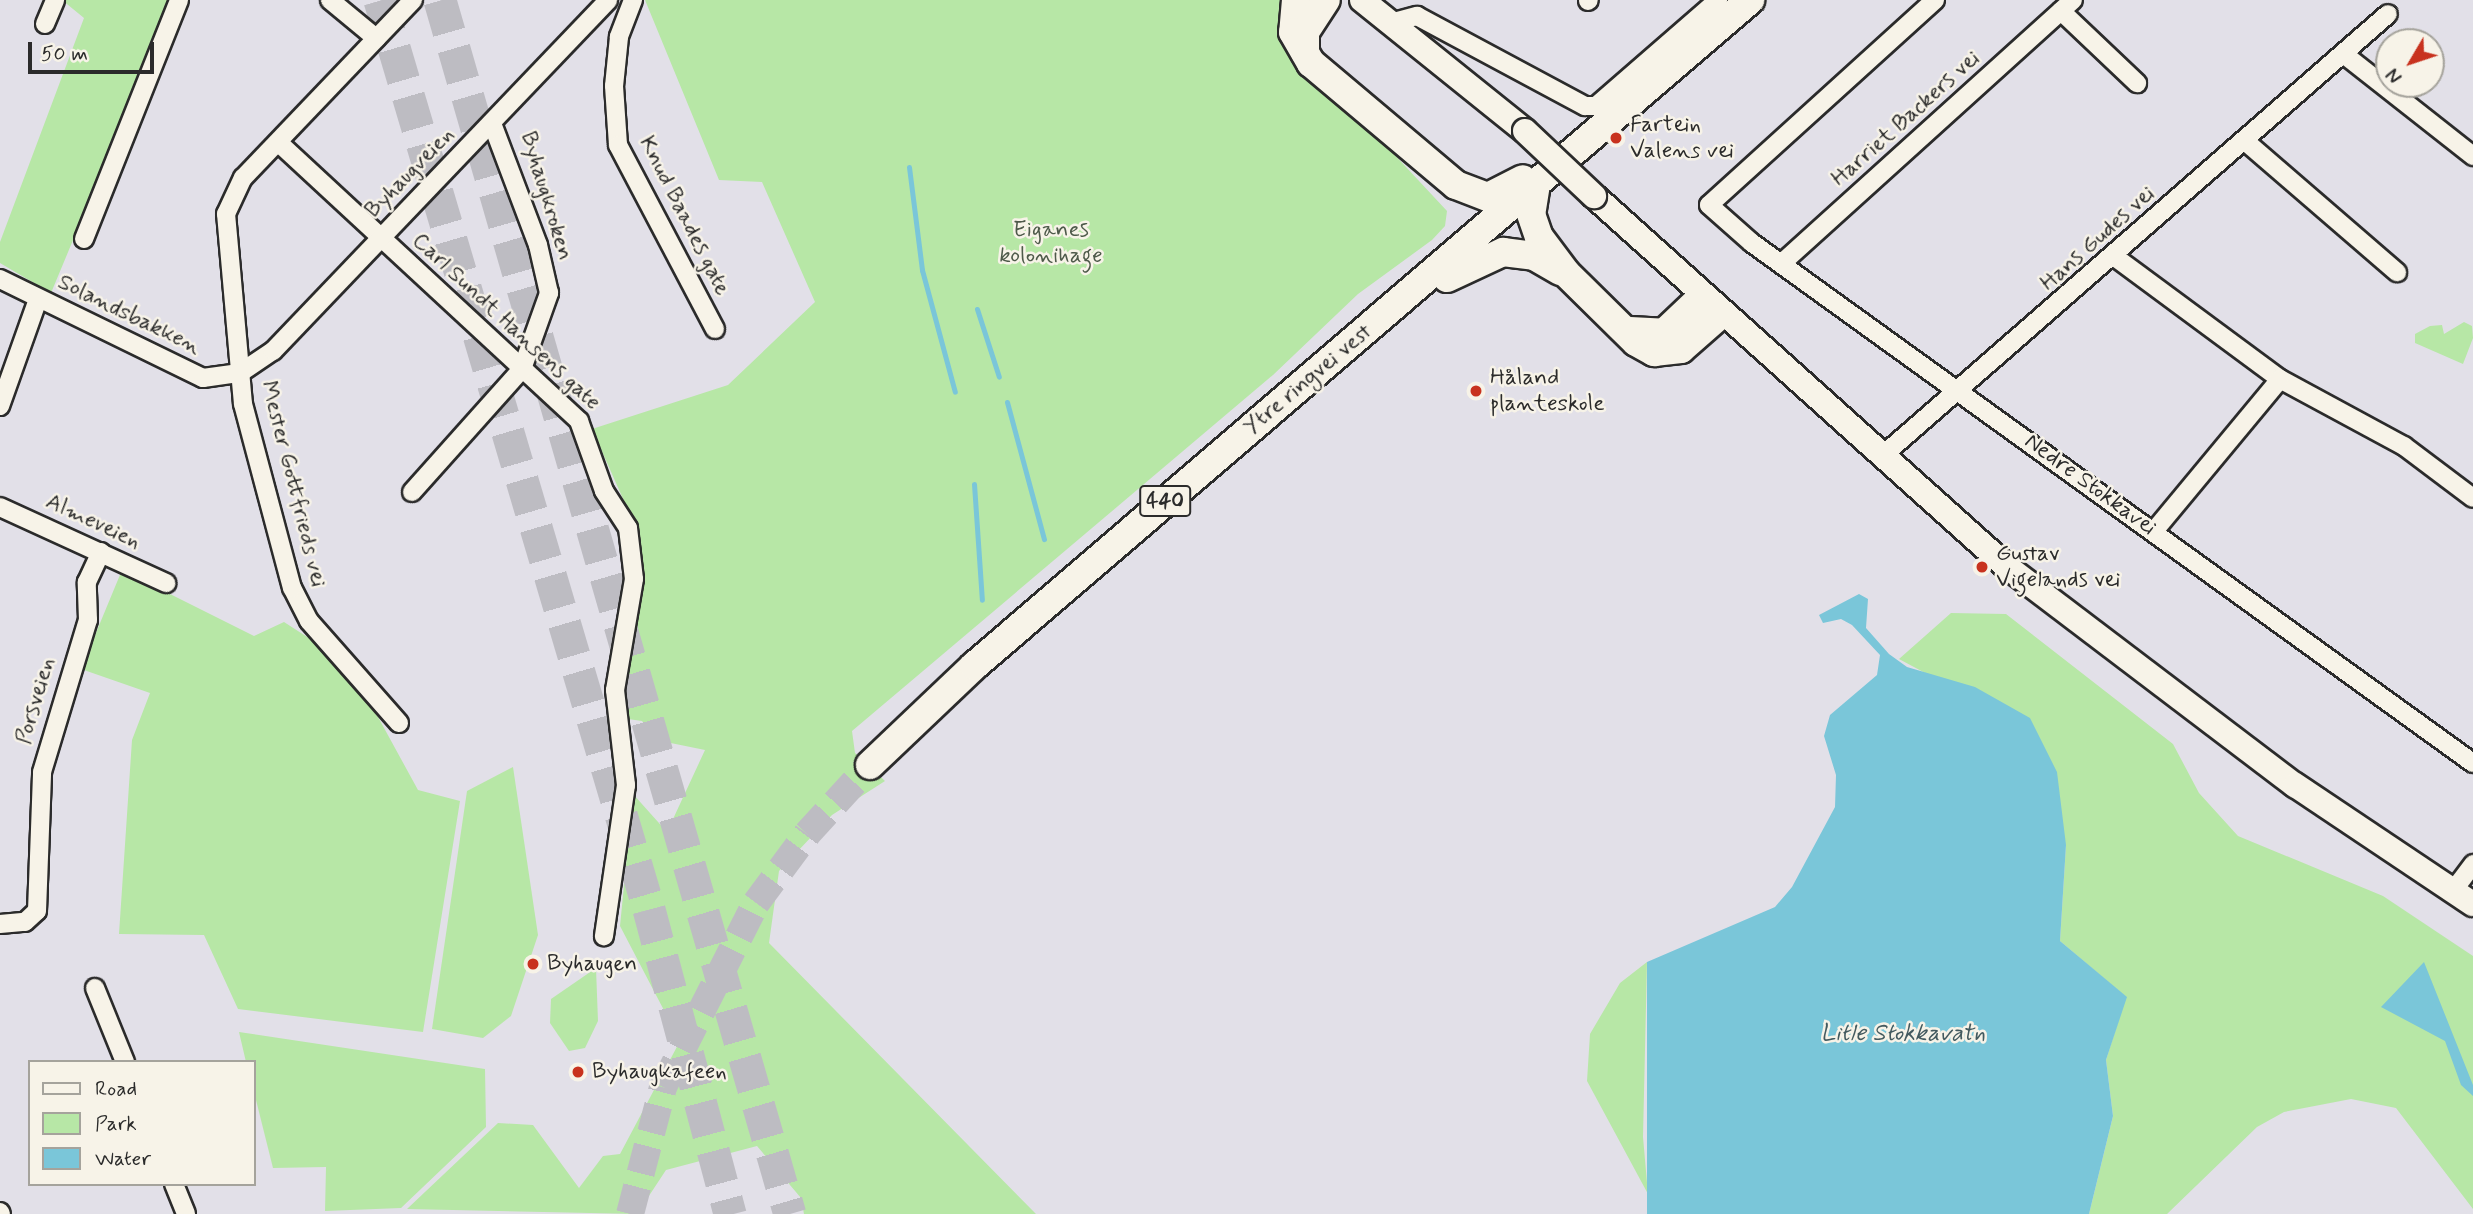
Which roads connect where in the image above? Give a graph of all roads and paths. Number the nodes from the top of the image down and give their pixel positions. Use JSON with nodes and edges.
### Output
{"nodes":[{"id":1,"x":55,"y":0,"type":"edge"},
{"id":2,"x":179,"y":0,"type":"edge"},
{"id":3,"x":330,"y":0,"type":"edge"},
{"id":4,"x":414,"y":0,"type":"edge"},
{"id":5,"x":608,"y":0,"type":"edge"},
{"id":6,"x":633,"y":0,"type":"edge"},
{"id":7,"x":1296,"y":0,"type":"edge"},
{"id":8,"x":1326,"y":0,"type":"edge"},
{"id":9,"x":1362,"y":0,"type":"edge"},
{"id":10,"x":1718,"y":0,"type":"edge"},
{"id":11,"x":1751,"y":0,"type":"edge"},
{"id":12,"x":1935,"y":0,"type":"edge"},
{"id":13,"x":2067,"y":5,"type":"edge"},
{"id":14,"x":2389,"y":14,"type":"dead end"},
{"id":15,"x":1394,"y":23,"type":"junction"},
{"id":16,"x":45,"y":24,"type":"dead end"},
{"id":17,"x":376,"y":38,"type":"junction"},
{"id":18,"x":1306,"y":55,"type":"junction"},
{"id":19,"x":2346,"y":55,"type":"junction"},
{"id":20,"x":2137,"y":83,"type":"dead end"},
{"id":21,"x":1366,"y":111,"type":"junction"},
{"id":22,"x":492,"y":123,"type":"junction"},
{"id":23,"x":2245,"y":141,"type":"junction"},
{"id":24,"x":279,"y":143,"type":"junction"},
{"id":25,"x":1575,"y":152,"type":"junction"},
{"id":26,"x":2473,"y":156,"type":"edge"},
{"id":27,"x":1536,"y":184,"type":"junction"},
{"id":28,"x":84,"y":239,"type":"dead end"},
{"id":29,"x":380,"y":239,"type":"junction"},
{"id":30,"x":1466,"y":243,"type":"junction"},
{"id":31,"x":2115,"y":257,"type":"junction"},
{"id":32,"x":1782,"y":263,"type":"junction"},
{"id":33,"x":2397,"y":272,"type":"dead end"},
{"id":34,"x":1566,"y":273,"type":"junction"},
{"id":35,"x":0,"y":279,"type":"edge"},
{"id":36,"x":38,"y":299,"type":"junction"},
{"id":37,"x":1712,"y":305,"type":"junction"},
{"id":38,"x":715,"y":329,"type":"dead end"},
{"id":39,"x":1346,"y":348,"type":"junction"},
{"id":40,"x":522,"y":369,"type":"junction"},
{"id":41,"x":240,"y":373,"type":"junction"},
{"id":42,"x":2280,"y":379,"type":"junction"},
{"id":43,"x":1963,"y":391,"type":"junction"},
{"id":44,"x":0,"y":406,"type":"edge"},
{"id":45,"x":1881,"y":457,"type":"junction"},
{"id":46,"x":412,"y":492,"type":"dead end"},
{"id":47,"x":2473,"y":498,"type":"edge"},
{"id":48,"x":0,"y":506,"type":"edge"},
{"id":49,"x":2154,"y":531,"type":"junction"},
{"id":50,"x":101,"y":552,"type":"junction"},
{"id":51,"x":166,"y":583,"type":"dead end"},
{"id":52,"x":399,"y":723,"type":"dead end"},
{"id":53,"x":2473,"y":763,"type":"edge"},
{"id":54,"x":870,"y":765,"type":"tunnel mouth"},
{"id":55,"x":2473,"y":864,"type":"edge"},
{"id":56,"x":2463,"y":897,"type":"edge"},
{"id":57,"x":0,"y":924,"type":"edge"},
{"id":58,"x":604,"y":936,"type":"dead end"},
{"id":59,"x":95,"y":988,"type":"dead end"},
{"id":60,"x":124,"y":1060,"type":"edge"},
{"id":61,"x":175,"y":1186,"type":"edge"},
{"id":62,"x":186,"y":1214,"type":"edge"}],
"edges":[{"from":1,"to":16,"type":"street"},
{"from":2,"to":28,"type":"street"},
{"from":3,"to":17,"type":"street"},
{"from":4,"to":17,"type":"street","name":"Mester Gottfrieds vei"},
{"from":5,"to":22,"type":"street","name":"Byhaugveien"},
{"from":6,"to":38,"type":"street","name":"Knud Baades gate"},
{"from":7,"to":18,"type":"main road","number":"440"},
{"from":8,"to":18,"type":"main road"},
{"from":9,"to":15,"type":"main road"},
{"from":10,"to":15,"type":"street"},
{"from":11,"to":25,"type":"main road","name":"Ytre ringvei vest","number":"440"},
{"from":12,"to":32,"type":"street","name":"Nedre Stokkavei"},
{"from":13,"to":20,"type":"street","name":"Harriet Backers vei"},
{"from":13,"to":32,"type":"street","name":"Harriet Backers vei"},
{"from":14,"to":19,"type":"street","name":"Hans Gudes vei"},
{"from":15,"to":37,"type":"main road","bridge":true},
{"from":17,"to":24,"type":"street","name":"Mester Gottfrieds vei"},
{"from":18,"to":21,"type":"main road","number":"440"},
{"from":19,"to":23,"type":"street","name":"Hans Gudes vei"},
{"from":19,"to":26,"type":"street"},
{"from":21,"to":25,"type":"main road","number":"440"},
{"from":21,"to":30,"type":"main road","number":"440"},
{"from":22,"to":29,"type":"street","name":"Byhaugveien"},
{"from":22,"to":40,"type":"street","name":"Byhaugkroken"},
{"from":23,"to":31,"type":"street","name":"Hans Gudes vei"},
{"from":23,"to":33,"type":"street"},
{"from":24,"to":29,"type":"street","name":"Carl Sundt Hansens gate"},
{"from":24,"to":41,"type":"street","name":"Mester Gottfrieds vei"},
{"from":25,"to":27,"type":"main road","name":"Ytre ringvei vest","number":"440"},
{"from":27,"to":30,"type":"main road","name":"Ytre ringvei vest","number":"440"},
{"from":27,"to":34,"type":"main road","number":"440"},
{"from":29,"to":40,"type":"street","name":"Carl Sundt Hansens gate"},
{"from":29,"to":41,"type":"street","name":"Byhaugveien"},
{"from":30,"to":39,"type":"main road","name":"Ytre ringvei vest","number":"440"},
{"from":31,"to":42,"type":"street"},
{"from":31,"to":43,"type":"street","name":"Hans Gudes vei"},
{"from":32,"to":43,"type":"street","name":"Nedre Stokkavei"},
{"from":34,"to":37,"type":"main road","number":"440"},
{"from":34,"to":39,"type":"main road","number":"440"},
{"from":35,"to":36,"type":"street","name":"Solandsbakken"},
{"from":36,"to":41,"type":"street","name":"Solandsbakken"},
{"from":36,"to":44,"type":"street"},
{"from":37,"to":45,"type":"main road"},
{"from":39,"to":54,"type":"main road","name":"Ytre ringvei vest","number":"440"},
{"from":40,"to":46,"type":"street","name":"Byhaugkroken"},
{"from":40,"to":58,"type":"street","name":"Carl Sundt Hansens gate"},
{"from":41,"to":52,"type":"street","name":"Mester Gottfrieds vei"},
{"from":42,"to":47,"type":"street"},
{"from":42,"to":49,"type":"street"},
{"from":43,"to":45,"type":"street","name":"Hans Gudes vei"},
{"from":43,"to":49,"type":"street","name":"Nedre Stokkavei"},
{"from":45,"to":56,"type":"main road"},
{"from":48,"to":50,"type":"street","name":"Almeveien"},
{"from":49,"to":53,"type":"street","name":"Nedre Stokkavei"},
{"from":50,"to":51,"type":"street","name":"Almeveien"},
{"from":50,"to":57,"type":"street","name":"Porsveien"},
{"from":55,"to":56,"type":"street"},
{"from":59,"to":60,"type":"street"},
{"from":61,"to":62,"type":"street"}]}
